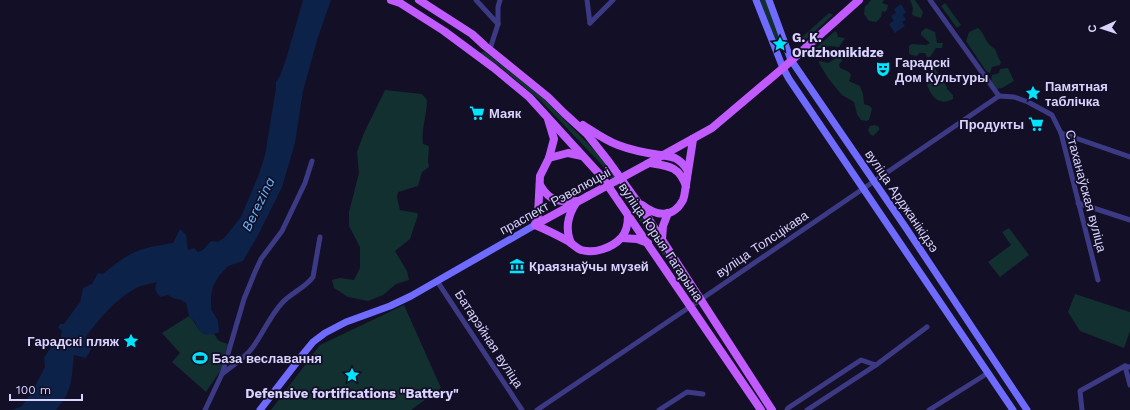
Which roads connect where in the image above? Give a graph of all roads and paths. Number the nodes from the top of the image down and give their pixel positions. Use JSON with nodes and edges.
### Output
{"nodes":[{"id":1,"x":391,"y":0,"type":"edge"},
{"id":2,"x":419,"y":0,"type":"edge"},
{"id":3,"x":476,"y":0,"type":"edge"},
{"id":4,"x":500,"y":0,"type":"edge"},
{"id":5,"x":587,"y":0,"type":"edge"},
{"id":6,"x":613,"y":0,"type":"edge"},
{"id":7,"x":756,"y":0,"type":"edge"},
{"id":8,"x":769,"y":0,"type":"edge"},
{"id":9,"x":858,"y":0,"type":"edge"},
{"id":10,"x":930,"y":0,"type":"edge"},
{"id":11,"x":498,"y":24,"type":"junction"},
{"id":12,"x":490,"y":49,"type":"junction"},
{"id":13,"x":791,"y":60,"type":"junction"},
{"id":14,"x":783,"y":68,"type":"junction"},
{"id":15,"x":999,"y":96,"type":"junction"},
{"id":16,"x":564,"y":113,"type":"junction"},
{"id":17,"x":548,"y":116,"type":"junction"},
{"id":18,"x":1060,"y":133,"type":"junction"},
{"id":19,"x":693,"y":139,"type":"junction"},
{"id":20,"x":662,"y":156,"type":"junction"},
{"id":21,"x":583,"y":157,"type":"junction"},
{"id":22,"x":1130,"y":157,"type":"edge"},
{"id":23,"x":548,"y":158,"type":"junction"},
{"id":24,"x":312,"y":161,"type":"dead end"},
{"id":25,"x":648,"y":163,"type":"junction"},
{"id":26,"x":688,"y":171,"type":"junction"},
{"id":27,"x":874,"y":180,"type":"junction"},
{"id":28,"x":540,"y":185,"type":"junction"},
{"id":29,"x":686,"y":186,"type":"junction"},
{"id":30,"x":864,"y":188,"type":"junction"},
{"id":31,"x":578,"y":201,"type":"junction"},
{"id":32,"x":637,"y":201,"type":"junction"},
{"id":33,"x":1078,"y":203,"type":"junction"},
{"id":34,"x":668,"y":214,"type":"junction"},
{"id":35,"x":628,"y":215,"type":"junction"},
{"id":36,"x":1130,"y":220,"type":"edge"},
{"id":37,"x":535,"y":226,"type":"junction"},
{"id":38,"x":320,"y":236,"type":"dead end"},
{"id":39,"x":622,"y":238,"type":"junction"},
{"id":40,"x":662,"y":239,"type":"junction"},
{"id":41,"x":571,"y":243,"type":"junction"},
{"id":42,"x":648,"y":243,"type":"junction"},
{"id":43,"x":1098,"y":280,"type":"dead end"},
{"id":44,"x":437,"y":281,"type":"junction"},
{"id":45,"x":700,"y":300,"type":"junction"},
{"id":46,"x":691,"y":307,"type":"junction"},
{"id":47,"x":927,"y":327,"type":"dead end"},
{"id":48,"x":876,"y":365,"type":"junction"},
{"id":49,"x":1128,"y":366,"type":"edge"},
{"id":50,"x":988,"y":373,"type":"junction"},
{"id":51,"x":222,"y":374,"type":"junction"},
{"id":52,"x":1130,"y":385,"type":"edge"},
{"id":53,"x":704,"y":394,"type":"dead end"},
{"id":54,"x":205,"y":410,"type":"edge"},
{"id":55,"x":260,"y":410,"type":"edge"},
{"id":56,"x":522,"y":410,"type":"edge"},
{"id":57,"x":537,"y":410,"type":"edge"},
{"id":58,"x":659,"y":410,"type":"edge"},
{"id":59,"x":761,"y":410,"type":"edge"},
{"id":60,"x":772,"y":410,"type":"edge"},
{"id":61,"x":787,"y":410,"type":"edge"},
{"id":62,"x":806,"y":410,"type":"edge"},
{"id":63,"x":929,"y":410,"type":"edge"},
{"id":64,"x":1014,"y":410,"type":"edge"},
{"id":65,"x":1027,"y":410,"type":"edge"},
{"id":66,"x":1082,"y":410,"type":"edge"}],
"edges":[{"from":1,"to":17,"type":"main road","name":"вуліца Юрыя Гагарына"},
{"from":2,"to":12,"type":"main road","name":"вуліца Юрыя Гагарына"},
{"from":3,"to":11,"type":"street"},
{"from":4,"to":11,"type":"street"},
{"from":5,"to":6,"type":"street"},
{"from":7,"to":14,"type":"main road","name":"вуліца Арджанікідзэ"},
{"from":8,"to":13,"type":"main road","name":"вуліца Арджанікідзэ"},
{"from":9,"to":13,"type":"main road","name":"праспект Рэвалюцыі"},
{"from":10,"to":15,"type":"street"},
{"from":11,"to":12,"type":"street"},
{"from":12,"to":16,"type":"main road","name":"вуліца Юрыя Гагарына"},
{"from":13,"to":14,"type":"main road","name":"праспект Рэвалюцыі"},
{"from":13,"to":27,"type":"main road","name":"вуліца Арджанікідзэ"},
{"from":14,"to":19,"type":"main road","name":"праспект Рэвалюцыі"},
{"from":14,"to":30,"type":"main road","name":"вуліца Арджанікідзэ"},
{"from":15,"to":18,"type":"street","name":"Стаханаўская вуліца"},
{"from":15,"to":27,"type":"street","name":"вуліца Толсцікава"},
{"from":16,"to":20,"type":"main road"},
{"from":16,"to":32,"type":"main road","name":"вуліца Юрыя Гагарына"},
{"from":17,"to":21,"type":"main road","name":"вуліца Юрыя Гагарына"},
{"from":17,"to":23,"type":"main road"},
{"from":18,"to":22,"type":"street"},
{"from":18,"to":33,"type":"street","name":"Стаханаўская вуліца"},
{"from":19,"to":20,"type":"main road","name":"праспект Рэвалюцыі"},
{"from":19,"to":26,"type":"main road"},
{"from":20,"to":25,"type":"main road","name":"праспект Рэвалюцыі"},
{"from":20,"to":26,"type":"main road"},
{"from":21,"to":23,"type":"main road"},
{"from":21,"to":35,"type":"main road","name":"вуліца Юрыя Гагарына"},
{"from":23,"to":28,"type":"main road"},
{"from":24,"to":51,"type":"street"},
{"from":25,"to":29,"type":"main road"},
{"from":25,"to":31,"type":"main road","name":"праспект Рэвалюцыі","bridge":true},
{"from":26,"to":29,"type":"main road"},
{"from":27,"to":30,"type":"street","name":"вуліца Толсцікава"},
{"from":27,"to":65,"type":"main road","name":"вуліца Арджанікідзэ"},
{"from":28,"to":31,"type":"main road"},
{"from":28,"to":37,"type":"main road"},
{"from":29,"to":34,"type":"main road"},
{"from":30,"to":45,"type":"street","name":"вуліца Толсцікава"},
{"from":30,"to":50,"type":"main road","name":"вуліца Арджанікідзэ"},
{"from":31,"to":37,"type":"main road","name":"праспект Рэвалюцыі"},
{"from":31,"to":41,"type":"main road"},
{"from":32,"to":34,"type":"main road"},
{"from":32,"to":40,"type":"main road","name":"вуліца Юрыя Гагарына"},
{"from":33,"to":36,"type":"street"},
{"from":33,"to":43,"type":"street","name":"Стаханаўская вуліца"},
{"from":34,"to":40,"type":"main road"},
{"from":35,"to":39,"type":"main road"},
{"from":35,"to":42,"type":"main road","name":"вуліца Юрыя Гагарына"},
{"from":37,"to":41,"type":"main road"},
{"from":37,"to":44,"type":"main road","name":"праспект Рэвалюцыі"},
{"from":38,"to":51,"type":"street"},
{"from":39,"to":41,"type":"main road"},
{"from":39,"to":42,"type":"main road"},
{"from":40,"to":45,"type":"main road","name":"вуліца Юрыя Гагарына"},
{"from":42,"to":46,"type":"main road","name":"вуліца Юрыя Гагарына"},
{"from":44,"to":55,"type":"main road","name":"праспект Рэвалюцыі"},
{"from":44,"to":56,"type":"street","name":"Батарэйная вуліца"},
{"from":45,"to":46,"type":"street","name":"вуліца Толсцікава"},
{"from":45,"to":60,"type":"main road","name":"вуліца Юрыя Гагарына"},
{"from":46,"to":57,"type":"street","name":"вуліца Толсцікава"},
{"from":46,"to":59,"type":"main road","name":"вуліца Юрыя Гагарына"},
{"from":47,"to":48,"type":"street"},
{"from":48,"to":61,"type":"street"},
{"from":48,"to":62,"type":"street"},
{"from":49,"to":52,"type":"street"},
{"from":49,"to":66,"type":"street"},
{"from":50,"to":63,"type":"street"},
{"from":50,"to":64,"type":"main road","name":"вуліца Арджанікідзэ"},
{"from":51,"to":54,"type":"street"},
{"from":53,"to":58,"type":"street"}]}
